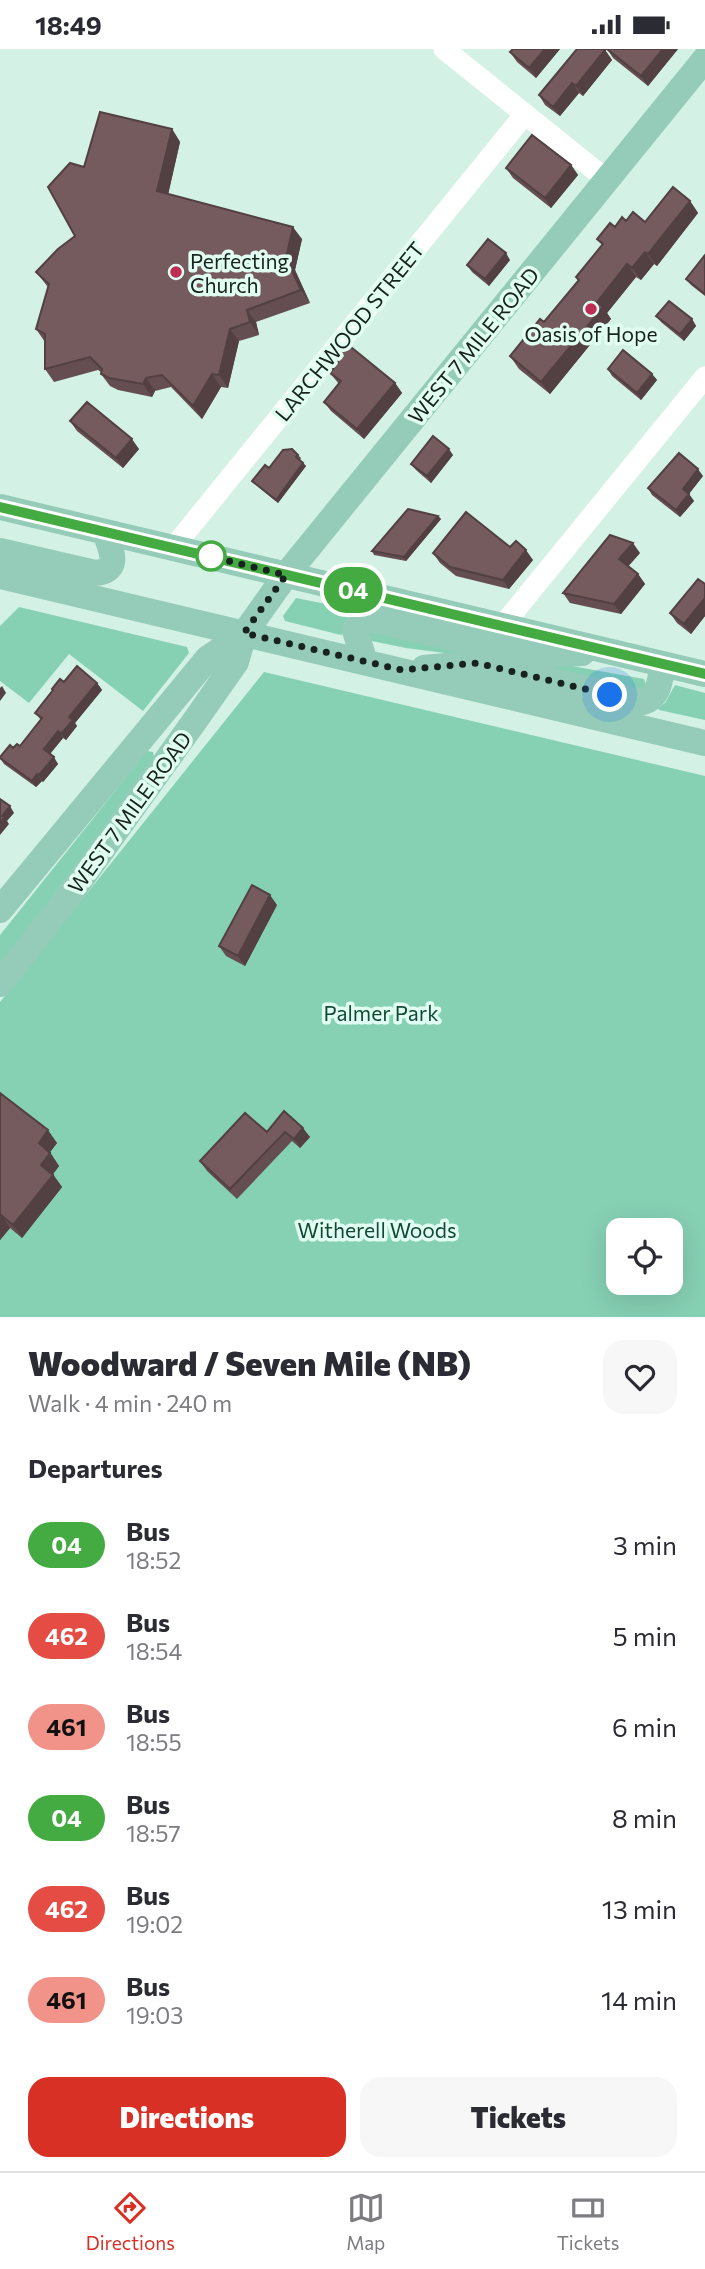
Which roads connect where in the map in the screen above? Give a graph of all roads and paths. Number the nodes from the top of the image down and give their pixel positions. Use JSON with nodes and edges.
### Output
{"nodes":[{"id":1,"x":444,"y":49,"type":"edge"},
{"id":2,"x":705,"y":59,"type":"edge"},
{"id":3,"x":525,"y":114,"type":"junction"},
{"id":4,"x":607,"y":180,"type":"junction"},
{"id":5,"x":705,"y":377,"type":"edge"},
{"id":6,"x":0,"y":507,"type":"edge"},
{"id":7,"x":105,"y":532,"type":"junction"},
{"id":8,"x":173,"y":548,"type":"junction"},
{"id":9,"x":0,"y":551,"type":"edge"},
{"id":10,"x":286,"y":575,"type":"junction"},
{"id":11,"x":0,"y":576,"type":"edge"},
{"id":12,"x":503,"y":625,"type":"junction"},
{"id":13,"x":244,"y":633,"type":"junction"},
{"id":14,"x":608,"y":651,"type":"junction"},
{"id":15,"x":365,"y":662,"type":"junction"},
{"id":16,"x":663,"y":664,"type":"junction"},
{"id":17,"x":402,"y":670,"type":"junction"},
{"id":18,"x":705,"y":674,"type":"edge"},
{"id":19,"x":147,"y":731,"type":"junction"},
{"id":20,"x":705,"y":743,"type":"edge"},
{"id":21,"x":176,"y":746,"type":"junction"},
{"id":22,"x":0,"y":910,"type":"edge"},
{"id":23,"x":0,"y":984,"type":"edge"}],
"edges":[{"from":1,"to":3,"type":"street"},
{"from":2,"to":4,"type":"main road","name":"WEST 7 MILE ROAD"},
{"from":3,"to":4,"type":"street"},
{"from":3,"to":8,"type":"street","name":"LARCHWOOD STREET"},
{"from":4,"to":10,"type":"main road","name":"WEST 7 MILE ROAD"},
{"from":5,"to":12,"type":"street"},
{"from":6,"to":7,"type":"main road"},
{"from":7,"to":8,"type":"main road"},
{"from":7,"to":9,"type":"main road"},
{"from":8,"to":10,"type":"main road"},
{"from":10,"to":12,"type":"main road"},
{"from":10,"to":13,"type":"main road","name":"WEST 7 MILE ROAD"},
{"from":11,"to":13,"type":"main road"},
{"from":12,"to":14,"type":"main road"},
{"from":13,"to":15,"type":"main road"},
{"from":13,"to":19,"type":"main road","name":"WEST 7 MILE ROAD"},
{"from":13,"to":21,"type":"main road","name":"WEST 7 MILE ROAD"},
{"from":14,"to":15,"type":"main road"},
{"from":14,"to":16,"type":"main road"},
{"from":15,"to":17,"type":"main road"},
{"from":16,"to":17,"type":"main road"},
{"from":16,"to":18,"type":"main road"},
{"from":17,"to":20,"type":"main road"},
{"from":19,"to":21,"type":"main road"},
{"from":19,"to":22,"type":"main road","name":"WEST 7 MILE ROAD"},
{"from":21,"to":23,"type":"main road","name":"WEST 7 MILE ROAD"}]}
